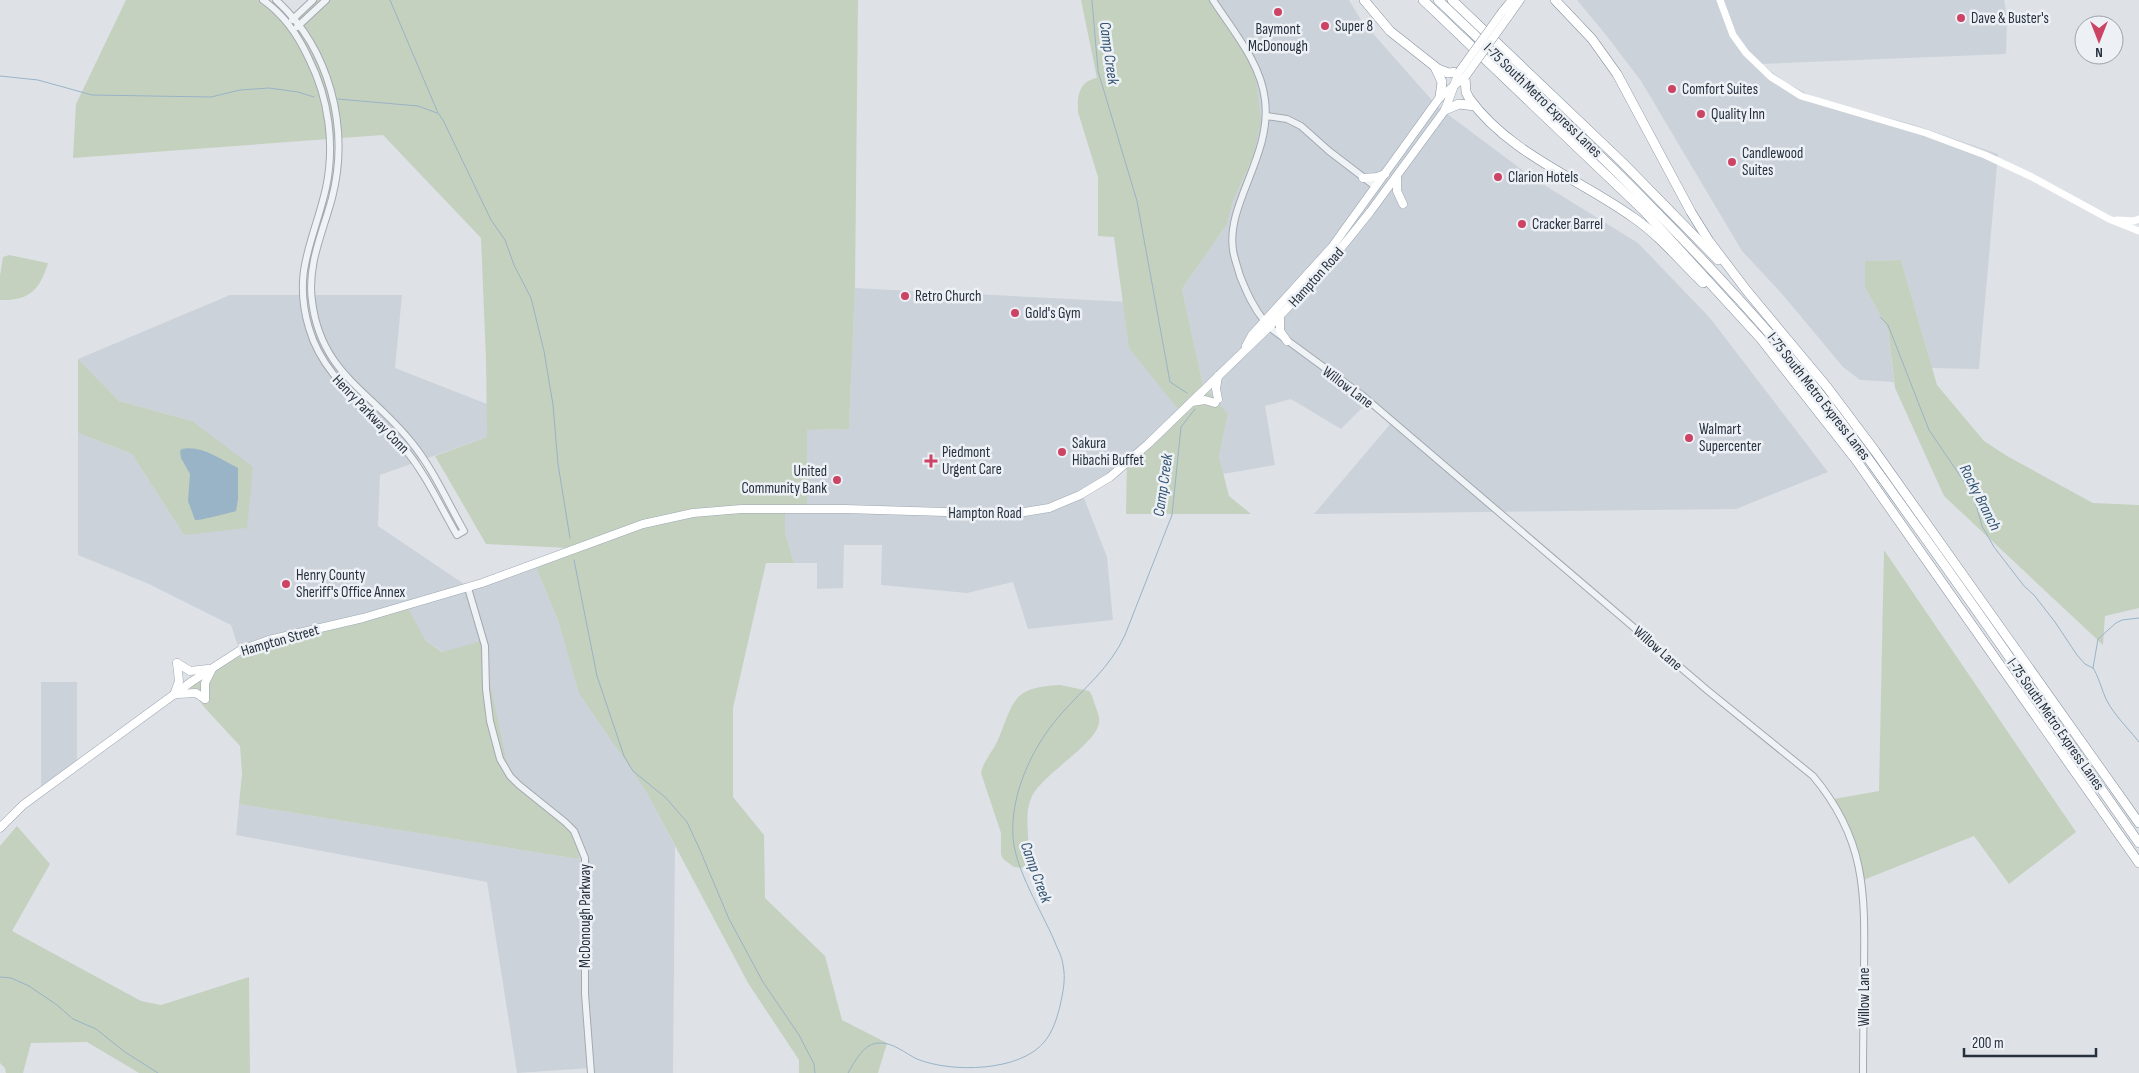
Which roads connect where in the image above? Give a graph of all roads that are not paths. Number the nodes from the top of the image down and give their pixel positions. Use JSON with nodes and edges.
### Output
{"nodes":[{"id":1,"x":263,"y":0,"type":"edge"},
{"id":2,"x":276,"y":0,"type":"edge"},
{"id":3,"x":313,"y":0,"type":"edge"},
{"id":4,"x":326,"y":0,"type":"edge"},
{"id":5,"x":1213,"y":0,"type":"edge"},
{"id":6,"x":1364,"y":0,"type":"edge"},
{"id":7,"x":1423,"y":0,"type":"edge"},
{"id":8,"x":1438,"y":0,"type":"edge"},
{"id":9,"x":1452,"y":0,"type":"edge"},
{"id":10,"x":1512,"y":0,"type":"edge"},
{"id":11,"x":1520,"y":0,"type":"edge"},
{"id":12,"x":1555,"y":0,"type":"edge"},
{"id":13,"x":1720,"y":2,"type":"edge"},
{"id":14,"x":1505,"y":15,"type":"junction"},
{"id":15,"x":294,"y":18,"type":"junction"},
{"id":16,"x":287,"y":23,"type":"junction"},
{"id":17,"x":300,"y":25,"type":"junction"},
{"id":18,"x":292,"y":31,"type":"junction"},
{"id":19,"x":1435,"y":67,"type":"junction"},
{"id":20,"x":1462,"y":74,"type":"junction"},
{"id":21,"x":1453,"y":88,"type":"junction"},
{"id":22,"x":1440,"y":97,"type":"junction"},
{"id":23,"x":1475,"y":106,"type":"junction"},
{"id":24,"x":1445,"y":110,"type":"junction"},
{"id":25,"x":1266,"y":116,"type":"junction"},
{"id":26,"x":1386,"y":173,"type":"junction"},
{"id":27,"x":1398,"y":174,"type":"junction"},
{"id":28,"x":1363,"y":178,"type":"junction"},
{"id":29,"x":1376,"y":187,"type":"junction"},
{"id":30,"x":1403,"y":204,"type":"dead end"},
{"id":31,"x":2109,"y":219,"type":"junction"},
{"id":32,"x":2139,"y":219,"type":"edge"},
{"id":33,"x":2139,"y":232,"type":"edge"},
{"id":34,"x":1747,"y":290,"type":"junction"},
{"id":35,"x":1280,"y":316,"type":"junction"},
{"id":36,"x":1266,"y":324,"type":"junction"},
{"id":37,"x":1761,"y":339,"type":"junction"},
{"id":38,"x":1286,"y":341,"type":"junction"},
{"id":39,"x":1244,"y":351,"type":"junction"},
{"id":40,"x":1218,"y":376,"type":"junction"},
{"id":41,"x":1192,"y":402,"type":"junction"},
{"id":42,"x":548,"y":558,"type":"joint"},
{"id":43,"x":468,"y":588,"type":"junction"},
{"id":44,"x":213,"y":668,"type":"junction"},
{"id":45,"x":173,"y":696,"type":"junction"},
{"id":46,"x":2139,"y":822,"type":"edge"},
{"id":47,"x":0,"y":828,"type":"edge"},
{"id":48,"x":2139,"y":843,"type":"edge"},
{"id":49,"x":2139,"y":863,"type":"edge"},
{"id":50,"x":592,"y":1073,"type":"edge"},
{"id":51,"x":1863,"y":1073,"type":"edge"}],
"edges":[{"from":1,"to":16,"type":"street","name":"Henry Parkway Conn"},
{"from":2,"to":15,"type":"street","name":"Henry Parkway Conn"},
{"from":3,"to":15,"type":"street"},
{"from":4,"to":17,"type":"street"},
{"from":5,"to":25,"type":"street","name":"Willow Lane"},
{"from":6,"to":19,"type":"highway"},
{"from":7,"to":37,"type":"highway"},
{"from":8,"to":48,"type":"highway","name":"I-75 South Metro Express Lanes"},
{"from":9,"to":34,"type":"highway"},
{"from":10,"to":14,"type":"main road","name":"Hampton Road"},
{"from":11,"to":14,"type":"main road","name":"Hampton Road"},
{"from":12,"to":34,"type":"highway"},
{"from":13,"to":31,"type":"main road"},
{"from":14,"to":20,"type":"main road","name":"Hampton Road","bridge":true},
{"from":15,"to":16,"type":"street"},
{"from":15,"to":17,"type":"street","name":"Henry Parkway Conn"},
{"from":16,"to":18,"type":"street","name":"Henry Parkway Conn"},
{"from":17,"to":18,"type":"street"},
{"from":17,"to":18,"type":"street","name":"Henry Parkway Conn"},
{"from":19,"to":20,"type":"highway"},
{"from":19,"to":22,"type":"highway"},
{"from":20,"to":21,"type":"main road","name":"Hampton Road"},
{"from":20,"to":23,"type":"highway"},
{"from":21,"to":22,"type":"main road","name":"Hampton Road"},
{"from":21,"to":24,"type":"main road","name":"Hampton Road"},
{"from":22,"to":26,"type":"main road","name":"Hampton Road"},
{"from":23,"to":24,"type":"highway"},
{"from":23,"to":37,"type":"highway"},
{"from":24,"to":27,"type":"main road","name":"Hampton Road"},
{"from":25,"to":28,"type":"street"},
{"from":25,"to":36,"type":"street","name":"Willow Lane"},
{"from":26,"to":28,"type":"main road"},
{"from":26,"to":29,"type":"main road","name":"Hampton Road"},
{"from":27,"to":30,"type":"main road"},
{"from":27,"to":35,"type":"main road","name":"Hampton Road"},
{"from":28,"to":29,"type":"street"},
{"from":29,"to":36,"type":"main road","name":"Hampton Road"},
{"from":31,"to":32,"type":"main road"},
{"from":31,"to":33,"type":"main road"},
{"from":34,"to":46,"type":"highway"},
{"from":35,"to":36,"type":"main road","name":"Hampton Road"},
{"from":35,"to":38,"type":"main road"},
{"from":36,"to":38,"type":"street","name":"Willow Lane"},
{"from":36,"to":39,"type":"main road","name":"Hampton Road"},
{"from":36,"to":39,"type":"main road","name":"Hampton Road"},
{"from":37,"to":49,"type":"highway"},
{"from":38,"to":51,"type":"street","name":"Willow Lane"},
{"from":39,"to":40,"type":"main road","name":"Hampton Road"},
{"from":40,"to":41,"type":"main road","name":"Hampton Road"},
{"from":40,"to":41,"type":"main road"},
{"from":41,"to":42,"type":"main road","name":"Hampton Road"},
{"from":42,"to":43,"type":"main road","name":"Hampton Street"},
{"from":43,"to":44,"type":"main road","name":"Hampton Street"},
{"from":43,"to":50,"type":"street","name":"McDonough Parkway"},
{"from":44,"to":45,"type":"main road","name":"Hampton Street"},
{"from":44,"to":45,"type":"main road"},
{"from":44,"to":45,"type":"main road"},
{"from":45,"to":47,"type":"main road","name":"Hampton Street"}]}
